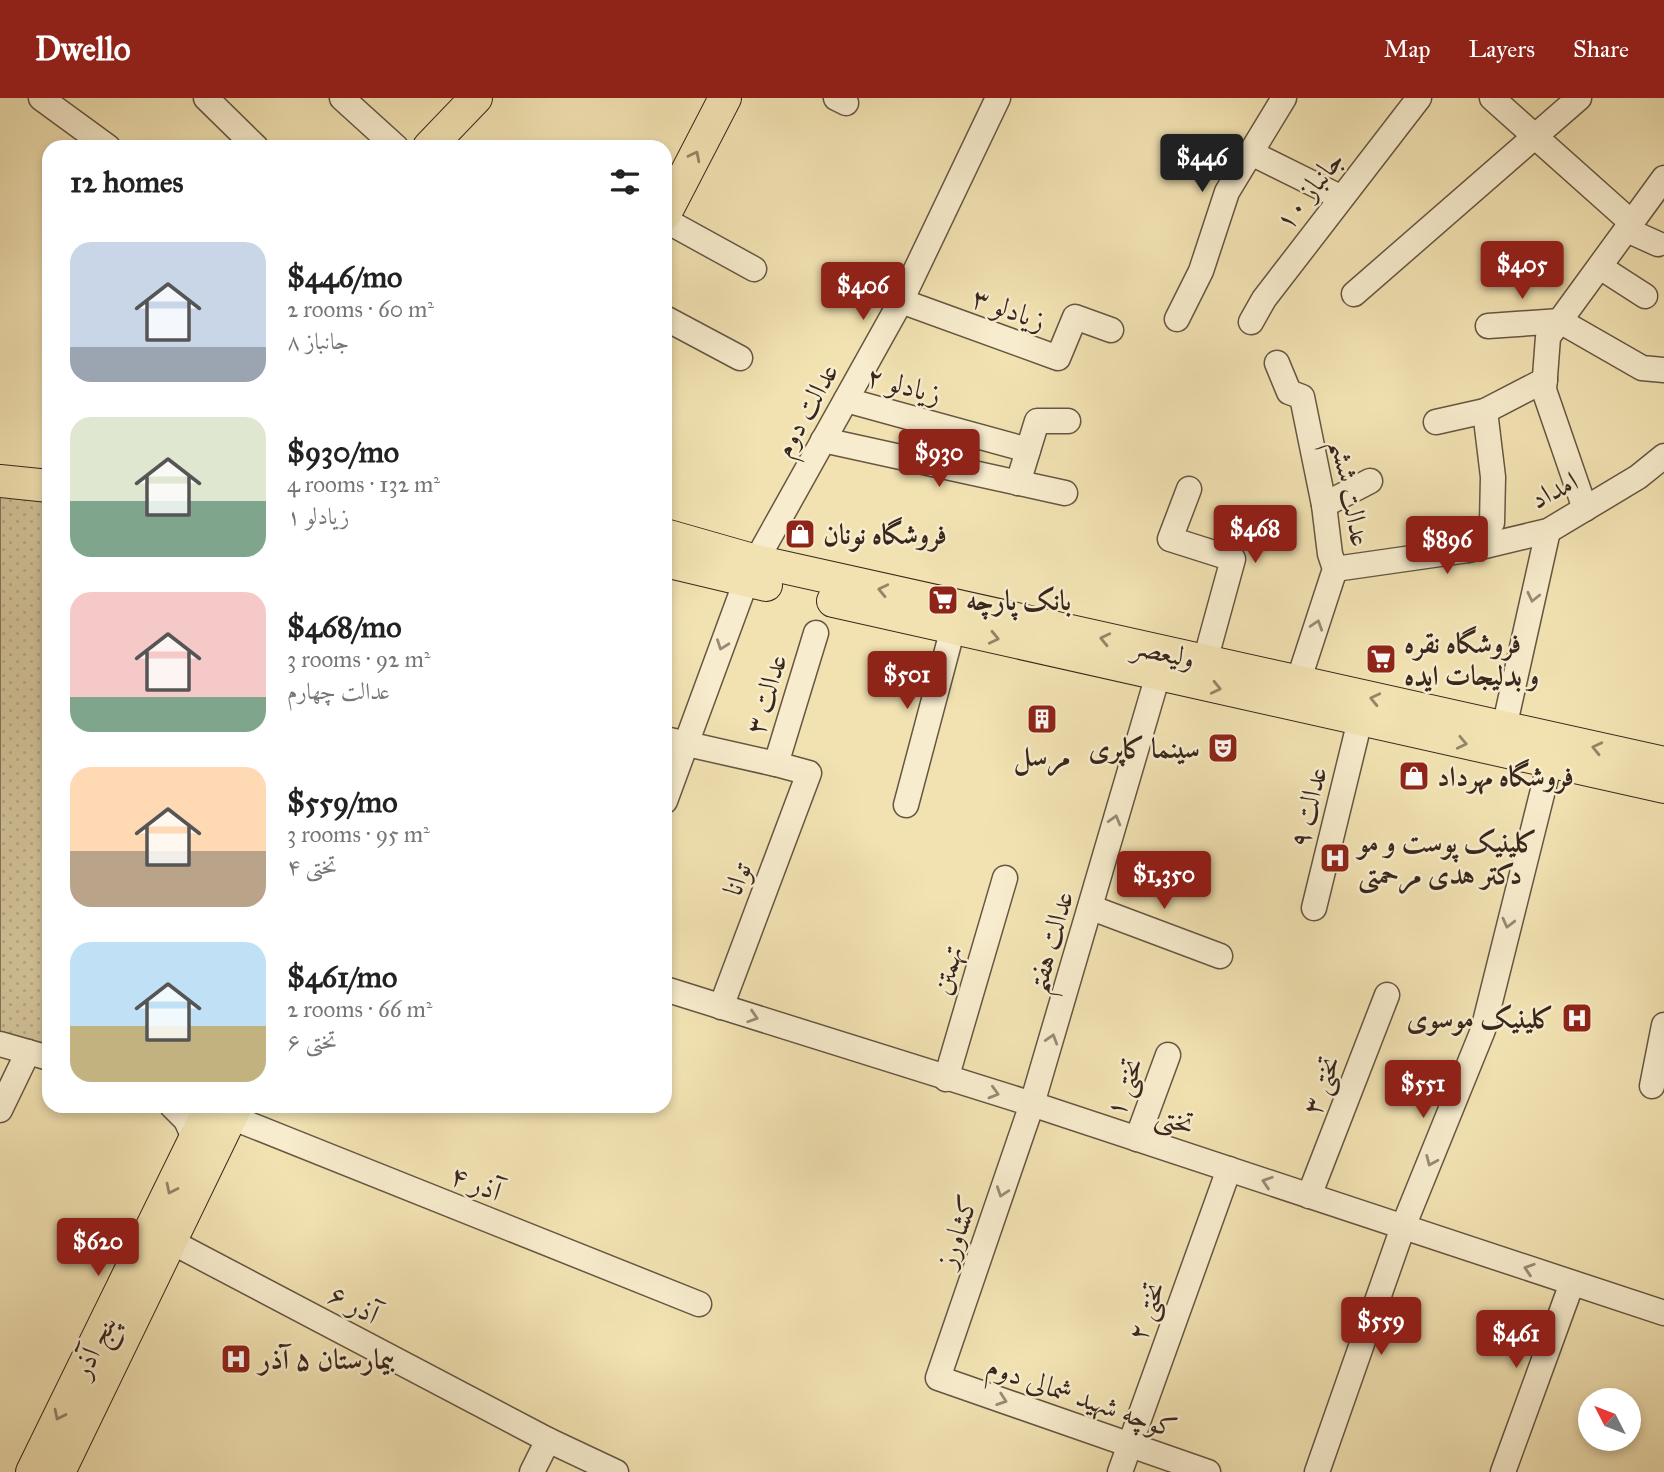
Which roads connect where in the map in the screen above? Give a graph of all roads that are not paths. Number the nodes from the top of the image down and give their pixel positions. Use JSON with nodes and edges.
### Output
{"nodes":[{"id":1,"x":41,"y":98,"type":"edge"},
{"id":2,"x":206,"y":98,"type":"edge"},
{"id":3,"x":342,"y":98,"type":"edge"},
{"id":4,"x":476,"y":98,"type":"edge"},
{"id":5,"x":725,"y":98,"type":"edge"},
{"id":6,"x":998,"y":98,"type":"edge"},
{"id":7,"x":1284,"y":98,"type":"edge"},
{"id":8,"x":1419,"y":98,"type":"edge"},
{"id":9,"x":1492,"y":98,"type":"edge"},
{"id":10,"x":1579,"y":98,"type":"edge"},
{"id":11,"x":1536,"y":136,"type":"junction"},
{"id":12,"x":98,"y":140,"type":"edge"},
{"id":13,"x":249,"y":140,"type":"edge"},
{"id":14,"x":388,"y":140,"type":"edge"},
{"id":15,"x":436,"y":140,"type":"edge"},
{"id":16,"x":1251,"y":153,"type":"junction"},
{"id":17,"x":1664,"y":178,"type":"edge"},
{"id":18,"x":1340,"y":197,"type":"junction"},
{"id":19,"x":672,"y":200,"type":"edge"},
{"id":20,"x":672,"y":224,"type":"edge"},
{"id":21,"x":1629,"y":226,"type":"junction"},
{"id":22,"x":1658,"y":244,"type":"dead end"},
{"id":23,"x":1600,"y":267,"type":"junction"},
{"id":24,"x":754,"y":270,"type":"dead end"},
{"id":25,"x":1354,"y":293,"type":"dead end"},
{"id":26,"x":1645,"y":296,"type":"dead end"},
{"id":27,"x":901,"y":301,"type":"junction"},
{"id":28,"x":1177,"y":319,"type":"dead end"},
{"id":29,"x":1560,"y":321,"type":"junction"},
{"id":30,"x":672,"y":322,"type":"edge"},
{"id":31,"x":1251,"y":323,"type":"dead end"},
{"id":32,"x":1488,"y":326,"type":"dead end"},
{"id":33,"x":1111,"y":330,"type":"dead end"},
{"id":34,"x":740,"y":358,"type":"dead end"},
{"id":35,"x":1277,"y":363,"type":"dead end"},
{"id":36,"x":1664,"y":370,"type":"edge"},
{"id":37,"x":1544,"y":385,"type":"junction"},
{"id":38,"x":846,"y":400,"type":"junction"},
{"id":39,"x":1485,"y":411,"type":"junction"},
{"id":40,"x":1068,"y":421,"type":"dead end"},
{"id":41,"x":1436,"y":422,"type":"dead end"},
{"id":42,"x":824,"y":440,"type":"junction"},
{"id":43,"x":1028,"y":450,"type":"junction"},
{"id":44,"x":1664,"y":456,"type":"edge"},
{"id":45,"x":0,"y":463,"type":"edge"},
{"id":46,"x":42,"y":467,"type":"edge"},
{"id":47,"x":1638,"y":477,"type":"junction"},
{"id":48,"x":0,"y":481,"type":"edge"},
{"id":49,"x":1370,"y":481,"type":"dead end"},
{"id":50,"x":1018,"y":483,"type":"junction"},
{"id":51,"x":1664,"y":484,"type":"edge"},
{"id":52,"x":42,"y":485,"type":"edge"},
{"id":53,"x":1189,"y":489,"type":"dead end"},
{"id":54,"x":1065,"y":493,"type":"dead end"},
{"id":55,"x":1324,"y":505,"type":"junction"},
{"id":56,"x":1585,"y":509,"type":"junction"},
{"id":57,"x":1548,"y":531,"type":"junction"},
{"id":58,"x":672,"y":538,"type":"edge"},
{"id":59,"x":1468,"y":550,"type":"junction"},
{"id":60,"x":672,"y":562,"type":"edge"},
{"id":61,"x":1335,"y":569,"type":"junction"},
{"id":62,"x":751,"y":571,"type":"junction"},
{"id":63,"x":953,"y":628,"type":"junction"},
{"id":64,"x":816,"y":633,"type":"dead end"},
{"id":65,"x":1205,"y":661,"type":"junction"},
{"id":66,"x":1158,"y":675,"type":"junction"},
{"id":67,"x":1298,"y":682,"type":"junction"},
{"id":68,"x":1360,"y":720,"type":"junction"},
{"id":69,"x":1504,"y":728,"type":"junction"},
{"id":70,"x":676,"y":742,"type":"edge"},
{"id":71,"x":1550,"y":762,"type":"junction"},
{"id":72,"x":672,"y":763,"type":"edge"},
{"id":73,"x":1664,"y":763,"type":"edge"},
{"id":74,"x":776,"y":764,"type":"junction"},
{"id":75,"x":1664,"y":787,"type":"edge"},
{"id":76,"x":906,"y":805,"type":"dead end"},
{"id":77,"x":1005,"y":878,"type":"dead end"},
{"id":78,"x":1091,"y":908,"type":"junction"},
{"id":79,"x":1314,"y":908,"type":"dead end"},
{"id":80,"x":1220,"y":956,"type":"dead end"},
{"id":81,"x":672,"y":991,"type":"edge"},
{"id":82,"x":1387,"y":995,"type":"dead end"},
{"id":83,"x":721,"y":1007,"type":"junction"},
{"id":84,"x":1664,"y":1026,"type":"edge"},
{"id":85,"x":0,"y":1044,"type":"edge"},
{"id":86,"x":39,"y":1055,"type":"edge"},
{"id":87,"x":1168,"y":1055,"type":"dead end"},
{"id":88,"x":946,"y":1079,"type":"junction"},
{"id":89,"x":1652,"y":1086,"type":"dead end"},
{"id":90,"x":1032,"y":1104,"type":"junction"},
{"id":91,"x":0,"y":1110,"type":"edge"},
{"id":92,"x":179,"y":1113,"type":"edge"},
{"id":93,"x":223,"y":1113,"type":"edge"},
{"id":94,"x":225,"y":1113,"type":"edge"},
{"id":95,"x":233,"y":1113,"type":"edge"},
{"id":96,"x":1137,"y":1139,"type":"junction"},
{"id":97,"x":195,"y":1140,"type":"junction"},
{"id":98,"x":1229,"y":1169,"type":"junction"},
{"id":99,"x":1309,"y":1196,"type":"junction"},
{"id":100,"x":1403,"y":1227,"type":"junction"},
{"id":101,"x":170,"y":1241,"type":"junction"},
{"id":102,"x":1572,"y":1283,"type":"junction"},
{"id":103,"x":699,"y":1304,"type":"dead end"},
{"id":104,"x":1664,"y":1313,"type":"edge"},
{"id":105,"x":938,"y":1378,"type":"joint"},
{"id":106,"x":548,"y":1440,"type":"junction"},
{"id":107,"x":1129,"y":1445,"type":"junction"},
{"id":108,"x":32,"y":1472,"type":"edge"},
{"id":109,"x":59,"y":1472,"type":"edge"},
{"id":110,"x":531,"y":1472,"type":"edge"},
{"id":111,"x":616,"y":1472,"type":"edge"},
{"id":112,"x":1120,"y":1472,"type":"edge"},
{"id":113,"x":1208,"y":1472,"type":"edge"},
{"id":114,"x":1317,"y":1472,"type":"edge"},
{"id":115,"x":1503,"y":1472,"type":"edge"}],
"edges":[{"from":1,"to":12,"type":"street"},
{"from":2,"to":13,"type":"street"},
{"from":3,"to":14,"type":"street"},
{"from":4,"to":15,"type":"main road"},
{"from":19,"to":5,"type":"main road","one_way":true},
{"from":6,"to":27,"type":"street","name":"عدالت دوم"},
{"from":7,"to":16,"type":"street"},
{"from":8,"to":18,"type":"street","name":"۱۰ جانباز"},
{"from":9,"to":11,"type":"street"},
{"from":10,"to":11,"type":"street"},
{"from":11,"to":21,"type":"street"},
{"from":11,"to":25,"type":"street"},
{"from":16,"to":18,"type":"street"},
{"from":16,"to":28,"type":"street"},
{"from":17,"to":21,"type":"street"},
{"from":18,"to":31,"type":"street","name":"۱۰ جانباز"},
{"from":20,"to":24,"type":"street"},
{"from":21,"to":22,"type":"street"},
{"from":21,"to":23,"type":"street"},
{"from":23,"to":26,"type":"street"},
{"from":23,"to":29,"type":"street"},
{"from":27,"to":33,"type":"street","name":"زیادلو ۳"},
{"from":27,"to":38,"type":"street","name":"عدالت دوم"},
{"from":29,"to":32,"type":"street"},
{"from":29,"to":36,"type":"street"},
{"from":29,"to":37,"type":"street"},
{"from":30,"to":34,"type":"street"},
{"from":35,"to":55,"type":"street","name":"عدالت ششم"},
{"from":37,"to":39,"type":"street"},
{"from":37,"to":56,"type":"street"},
{"from":38,"to":42,"type":"street","name":"عدالت دوم"},
{"from":38,"to":43,"type":"street","name":"زیادلو ۲"},
{"from":39,"to":41,"type":"street"},
{"from":39,"to":59,"type":"street"},
{"from":40,"to":43,"type":"street"},
{"from":42,"to":50,"type":"street"},
{"from":42,"to":62,"type":"street","name":"عدالت دوم"},
{"from":43,"to":50,"type":"street"},
{"from":44,"to":47,"type":"street","name":"امداد"},
{"from":45,"to":46,"type":"main road"},
{"from":47,"to":51,"type":"street"},
{"from":47,"to":56,"type":"street","name":"امداد"},
{"from":48,"to":52,"type":"main road"},
{"from":49,"to":55,"type":"street"},
{"from":50,"to":54,"type":"street"},
{"from":53,"to":65,"type":"street"},
{"from":55,"to":61,"type":"street","name":"عدالت ششم"},
{"from":56,"to":57,"type":"street","name":"امداد"},
{"from":57,"to":59,"type":"street","name":"امداد"},
{"from":57,"to":69,"type":"street","one_way":true},
{"from":58,"to":62,"type":"main road","name":"ولیعصر"},
{"from":59,"to":61,"type":"street","name":"امداد"},
{"from":60,"to":62,"type":"main road","name":"ولیعصر"},
{"from":67,"to":61,"type":"street","name":"عدالت ششم","one_way":true},
{"from":62,"to":63,"type":"main road","name":"ولیعصر"},
{"from":65,"to":62,"type":"main road","name":"ولیعصر","one_way":true},
{"from":62,"to":70,"type":"street","name":"عدالت دوم","one_way":true},
{"from":63,"to":66,"type":"main road","name":"ولیعصر","one_way":true},
{"from":63,"to":76,"type":"street"},
{"from":64,"to":74,"type":"street","name":"عدالت ۳"},
{"from":65,"to":67,"type":"main road","name":"ولیعصر"},
{"from":66,"to":68,"type":"main road","name":"ولیعصر","one_way":true},
{"from":78,"to":66,"type":"street","name":"عدالت هفتم","one_way":true},
{"from":69,"to":67,"type":"main road","name":"ولیعصر","one_way":true},
{"from":68,"to":71,"type":"main road","name":"ولیعصر","one_way":true},
{"from":68,"to":79,"type":"street","name":"عدالت ۹"},
{"from":73,"to":69,"type":"main road","name":"ولیعصر","one_way":true},
{"from":70,"to":72,"type":"street","name":"عدالت دوم"},
{"from":70,"to":74,"type":"street","name":"عدالت ۳"},
{"from":71,"to":75,"type":"main road","name":"ولیعصر"},
{"from":71,"to":100,"type":"street","one_way":true},
{"from":74,"to":83,"type":"street","name":"توانا"},
{"from":77,"to":88,"type":"street","name":"تهمتن"},
{"from":78,"to":80,"type":"street"},
{"from":90,"to":78,"type":"street","name":"عدالت هفتم","one_way":true},
{"from":81,"to":83,"type":"street","name":"تختی"},
{"from":82,"to":99,"type":"street","name":"تختی ۳"},
{"from":83,"to":88,"type":"street","name":"تختی","one_way":true},
{"from":84,"to":89,"type":"street"},
{"from":85,"to":86,"type":"street"},
{"from":86,"to":91,"type":"street"},
{"from":87,"to":96,"type":"street","name":"۱ تختی"},
{"from":88,"to":90,"type":"street","name":"تختی","one_way":true},
{"from":90,"to":96,"type":"street","name":"تختی"},
{"from":90,"to":105,"type":"street","name":"کشاورز","one_way":true},
{"from":92,"to":97,"type":"street"},
{"from":93,"to":97,"type":"main road","name":"پنج آذر"},
{"from":94,"to":101,"type":"main road","name":"پنج آذر"},
{"from":95,"to":103,"type":"street","name":"آذر ۴"},
{"from":96,"to":98,"type":"street","name":"تختی"},
{"from":97,"to":108,"type":"main road","name":"پنج آذر","one_way":true},
{"from":99,"to":98,"type":"street","name":"تختی","one_way":true},
{"from":98,"to":107,"type":"street","name":"تختی ۲"},
{"from":99,"to":100,"type":"street","name":"تختی"},
{"from":102,"to":100,"type":"street","name":"تختی","one_way":true},
{"from":100,"to":114,"type":"street"},
{"from":101,"to":106,"type":"street","name":"آذر ۶"},
{"from":101,"to":109,"type":"main road","name":"پنج آذر"},
{"from":102,"to":104,"type":"street","name":"تختی"},
{"from":102,"to":115,"type":"street"},
{"from":105,"to":107,"type":"street","name":"کوچه شهید شمالی دوم","one_way":true},
{"from":106,"to":110,"type":"street"},
{"from":106,"to":111,"type":"street","name":"آذر ۶"},
{"from":107,"to":112,"type":"street","name":"تختی ۲"},
{"from":107,"to":113,"type":"street","name":"کوچه شهید شمالی دوم"}]}
